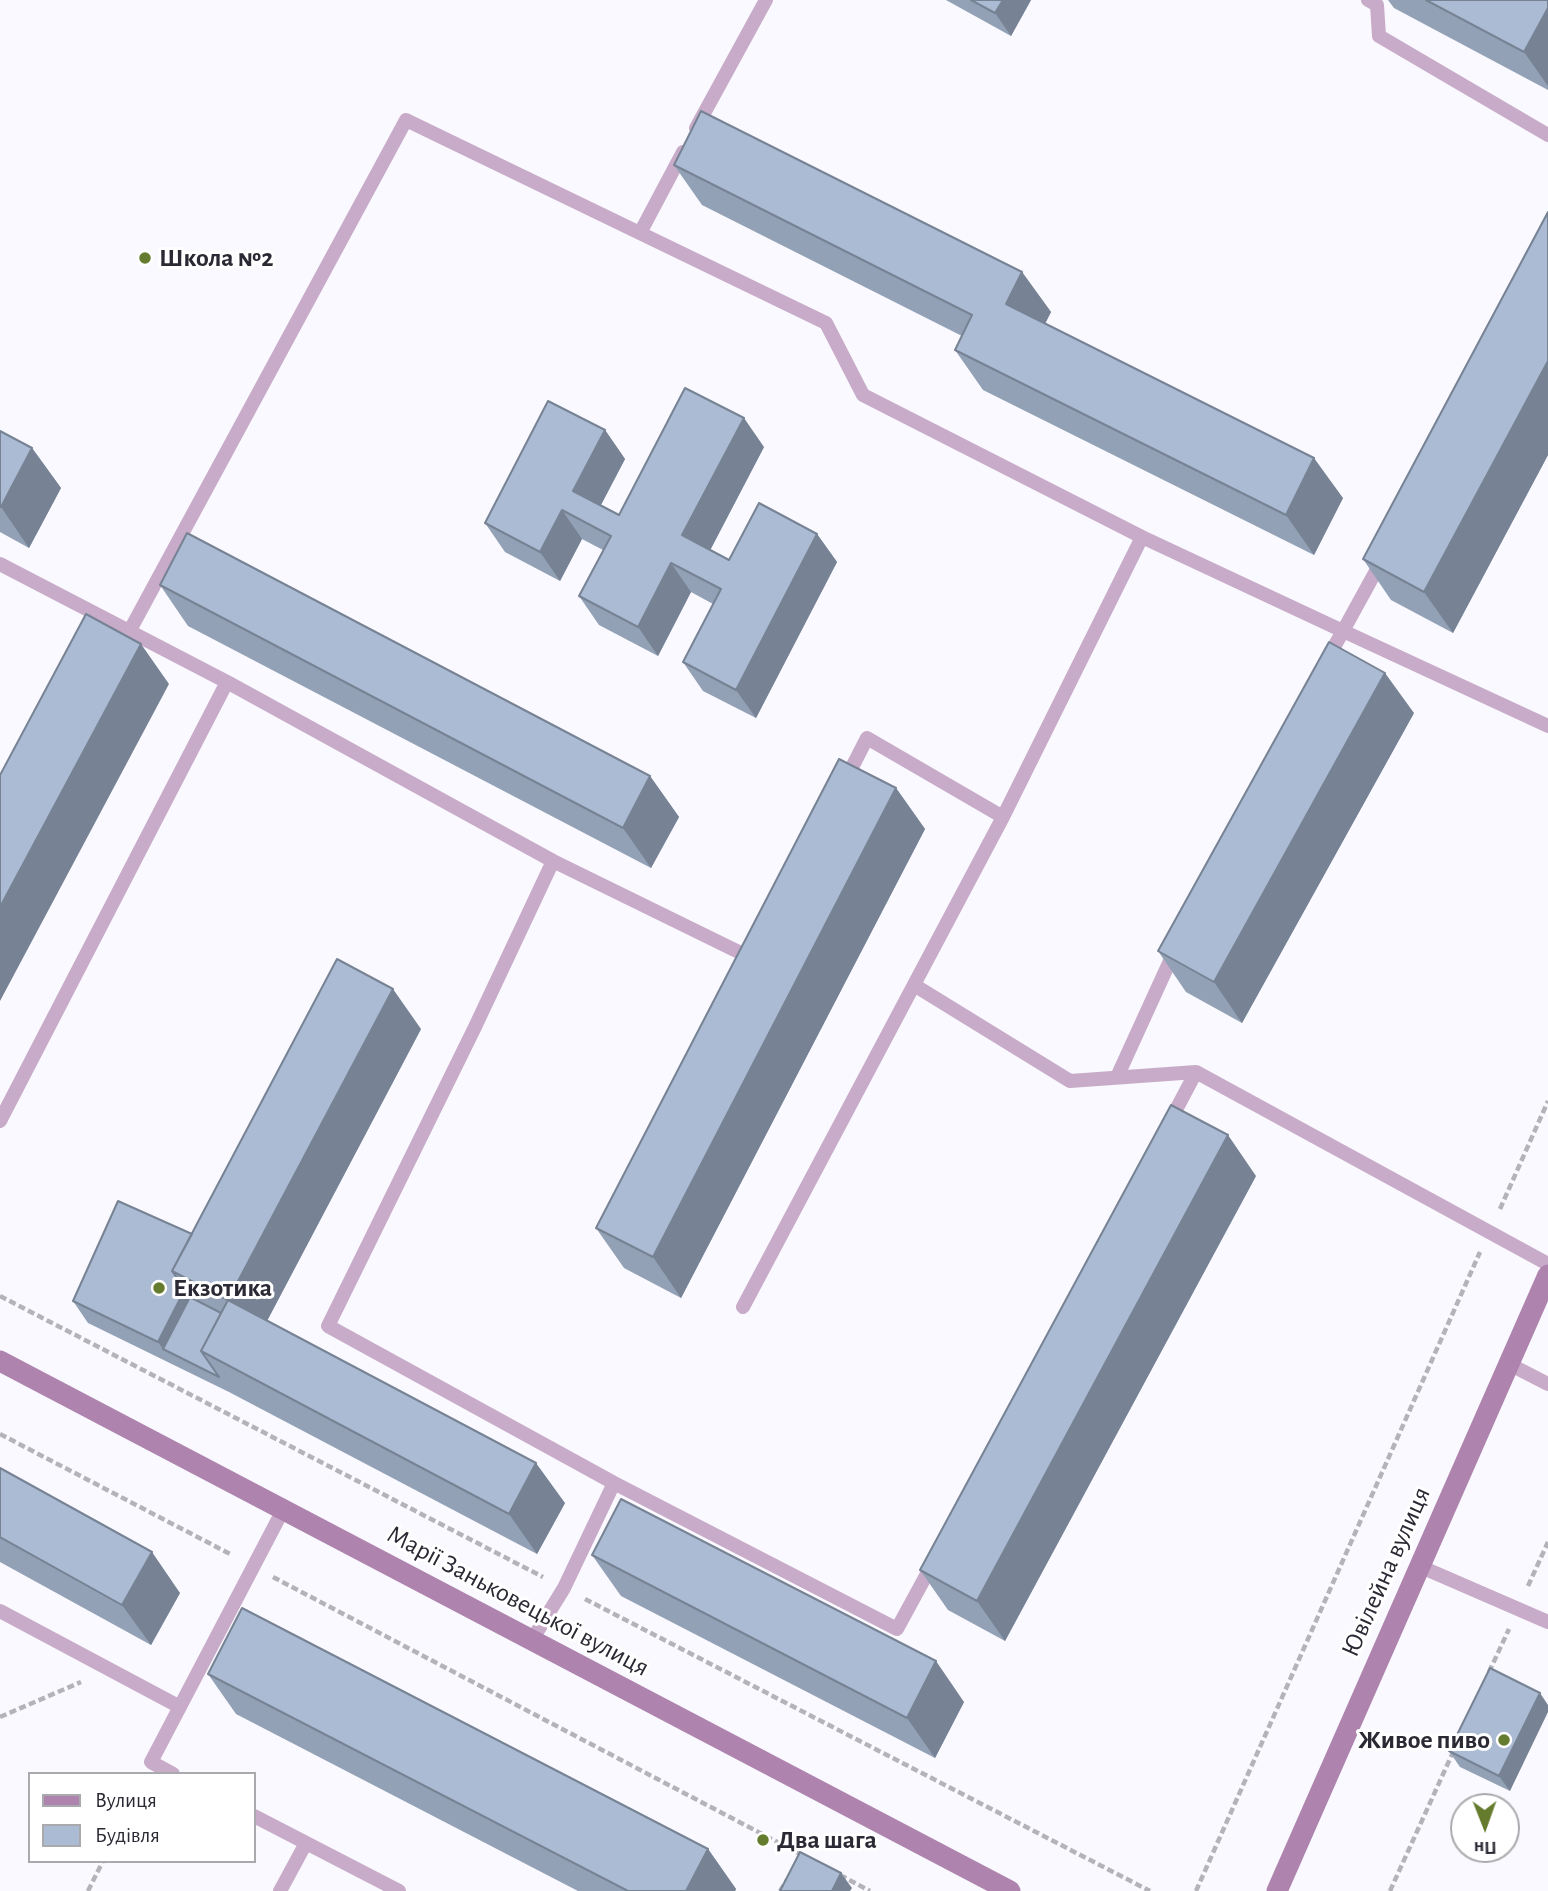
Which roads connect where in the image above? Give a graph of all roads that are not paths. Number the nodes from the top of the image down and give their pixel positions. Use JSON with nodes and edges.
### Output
{"nodes":[{"id":1,"x":766,"y":0,"type":"edge"},
{"id":2,"x":1368,"y":0,"type":"edge"},
{"id":3,"x":1548,"y":135,"type":"edge"},
{"id":4,"x":640,"y":233,"type":"junction"},
{"id":5,"x":1142,"y":537,"type":"junction"},
{"id":6,"x":1389,"y":545,"type":"edge"},
{"id":7,"x":0,"y":564,"type":"edge"},
{"id":8,"x":1343,"y":631,"type":"junction"},
{"id":9,"x":129,"y":632,"type":"junction"},
{"id":10,"x":1317,"y":678,"type":"edge"},
{"id":11,"x":227,"y":682,"type":"junction"},
{"id":12,"x":1548,"y":726,"type":"edge"},
{"id":13,"x":835,"y":799,"type":"edge"},
{"id":14,"x":1003,"y":817,"type":"junction"},
{"id":15,"x":553,"y":861,"type":"junction"},
{"id":16,"x":1178,"y":942,"type":"edge"},
{"id":17,"x":758,"y":946,"type":"edge"},
{"id":18,"x":914,"y":985,"type":"junction"},
{"id":19,"x":1196,"y":1072,"type":"junction"},
{"id":20,"x":1117,"y":1077,"type":"junction"},
{"id":21,"x":0,"y":1121,"type":"edge"},
{"id":22,"x":1164,"y":1132,"type":"edge"},
{"id":23,"x":1548,"y":1265,"type":"edge"},
{"id":24,"x":1548,"y":1275,"type":"edge"},
{"id":25,"x":743,"y":1307,"type":"dead end"},
{"id":26,"x":0,"y":1361,"type":"edge"},
{"id":27,"x":1509,"y":1364,"type":"junction"},
{"id":28,"x":1548,"y":1384,"type":"edge"},
{"id":29,"x":614,"y":1483,"type":"junction"},
{"id":30,"x":283,"y":1510,"type":"junction"},
{"id":31,"x":943,"y":1544,"type":"edge"},
{"id":32,"x":1419,"y":1566,"type":"junction"},
{"id":33,"x":0,"y":1611,"type":"edge"},
{"id":34,"x":1548,"y":1622,"type":"edge"},
{"id":35,"x":532,"y":1640,"type":"junction"},
{"id":36,"x":180,"y":1707,"type":"junction"},
{"id":37,"x":169,"y":1772,"type":"edge"},
{"id":38,"x":256,"y":1816,"type":"edge"},
{"id":39,"x":306,"y":1843,"type":"junction"},
{"id":40,"x":279,"y":1891,"type":"edge"},
{"id":41,"x":399,"y":1891,"type":"edge"},
{"id":42,"x":1010,"y":1891,"type":"edge"},
{"id":43,"x":1277,"y":1891,"type":"edge"}],
"edges":[{"from":1,"to":4,"type":"lane"},
{"from":2,"to":3,"type":"lane"},
{"from":4,"to":5,"type":"lane"},
{"from":4,"to":9,"type":"lane"},
{"from":5,"to":8,"type":"lane"},
{"from":5,"to":14,"type":"lane"},
{"from":6,"to":8,"type":"lane"},
{"from":7,"to":9,"type":"lane"},
{"from":8,"to":10,"type":"lane"},
{"from":8,"to":12,"type":"lane"},
{"from":9,"to":11,"type":"lane"},
{"from":11,"to":15,"type":"lane"},
{"from":11,"to":21,"type":"lane"},
{"from":13,"to":14,"type":"lane"},
{"from":14,"to":18,"type":"lane"},
{"from":15,"to":17,"type":"lane"},
{"from":15,"to":29,"type":"lane"},
{"from":16,"to":20,"type":"lane"},
{"from":18,"to":20,"type":"lane"},
{"from":18,"to":25,"type":"lane"},
{"from":19,"to":20,"type":"lane"},
{"from":19,"to":22,"type":"lane"},
{"from":19,"to":23,"type":"lane"},
{"from":24,"to":27,"type":"street","name":"Ювілейна вулиця"},
{"from":26,"to":30,"type":"street","name":"Марії Заньковецької вулиця"},
{"from":27,"to":28,"type":"lane"},
{"from":27,"to":32,"type":"street","name":"Ювілейна вулиця"},
{"from":29,"to":31,"type":"lane"},
{"from":29,"to":35,"type":"lane"},
{"from":30,"to":35,"type":"street","name":"Марії Заньковецької вулиця"},
{"from":30,"to":36,"type":"lane"},
{"from":32,"to":34,"type":"lane"},
{"from":32,"to":43,"type":"street","name":"Ювілейна вулиця"},
{"from":33,"to":36,"type":"lane"},
{"from":35,"to":42,"type":"street","name":"Марії Заньковецької вулиця"},
{"from":36,"to":37,"type":"lane"},
{"from":38,"to":39,"type":"lane"},
{"from":39,"to":40,"type":"lane"},
{"from":39,"to":41,"type":"lane"}]}
